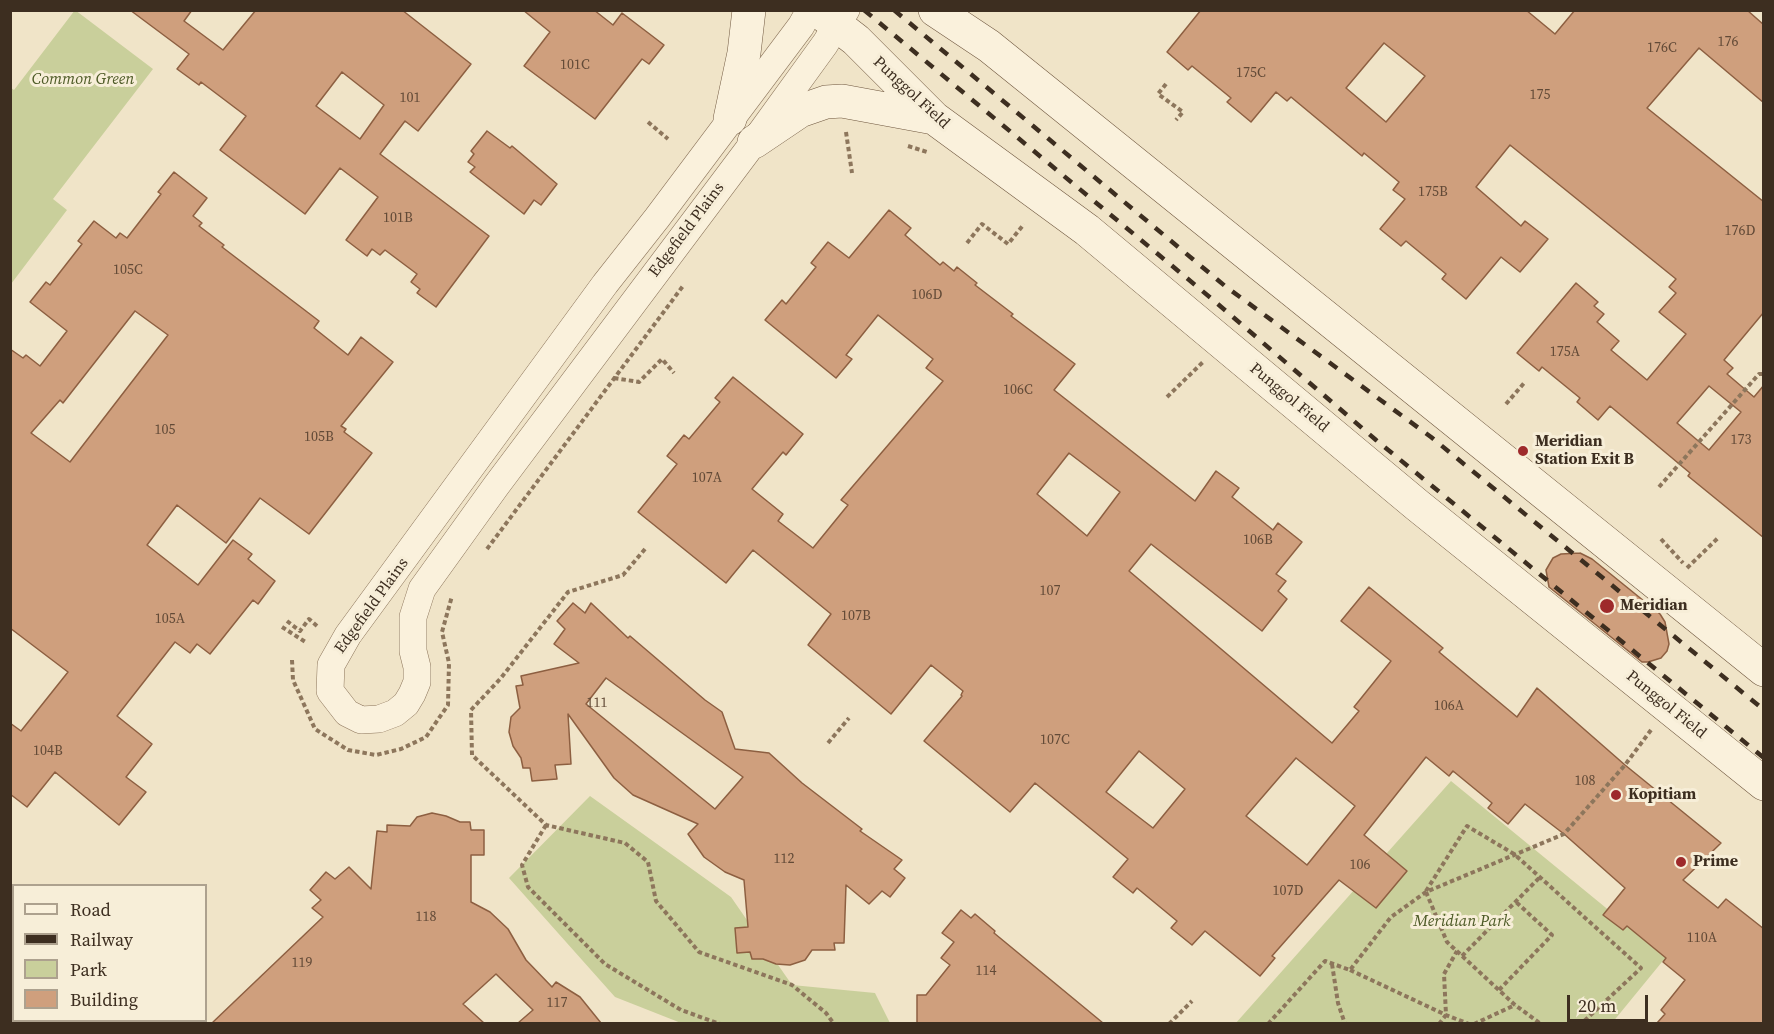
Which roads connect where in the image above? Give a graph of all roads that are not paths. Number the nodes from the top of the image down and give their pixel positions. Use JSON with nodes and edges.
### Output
{"nodes":[{"id":1,"x":748,"y":10,"type":"edge"},
{"id":2,"x":934,"y":10,"type":"edge"},
{"id":3,"x":970,"y":10,"type":"edge"},
{"id":4,"x":827,"y":14,"type":"edge"},
{"id":5,"x":989,"y":46,"type":"junction"},
{"id":6,"x":934,"y":118,"type":"junction"},
{"id":7,"x":730,"y":119,"type":"junction"},
{"id":8,"x":754,"y":142,"type":"junction"},
{"id":9,"x":1764,"y":670,"type":"edge"},
{"id":10,"x":1764,"y":784,"type":"edge"}],
"edges":[{"from":1,"to":7,"type":"street"},
{"from":2,"to":5,"type":"street"},
{"from":3,"to":5,"type":"street"},
{"from":4,"to":6,"type":"street","name":"Punggol Field"},
{"from":4,"to":7,"type":"street","name":"Edgefield Plains"},
{"from":4,"to":8,"type":"street","name":"Edgefield Plains"},
{"from":5,"to":9,"type":"street"},
{"from":6,"to":8,"type":"street"},
{"from":6,"to":10,"type":"street","name":"Punggol Field"},
{"from":7,"to":8,"type":"street","name":"Edgefield Plains"}]}
